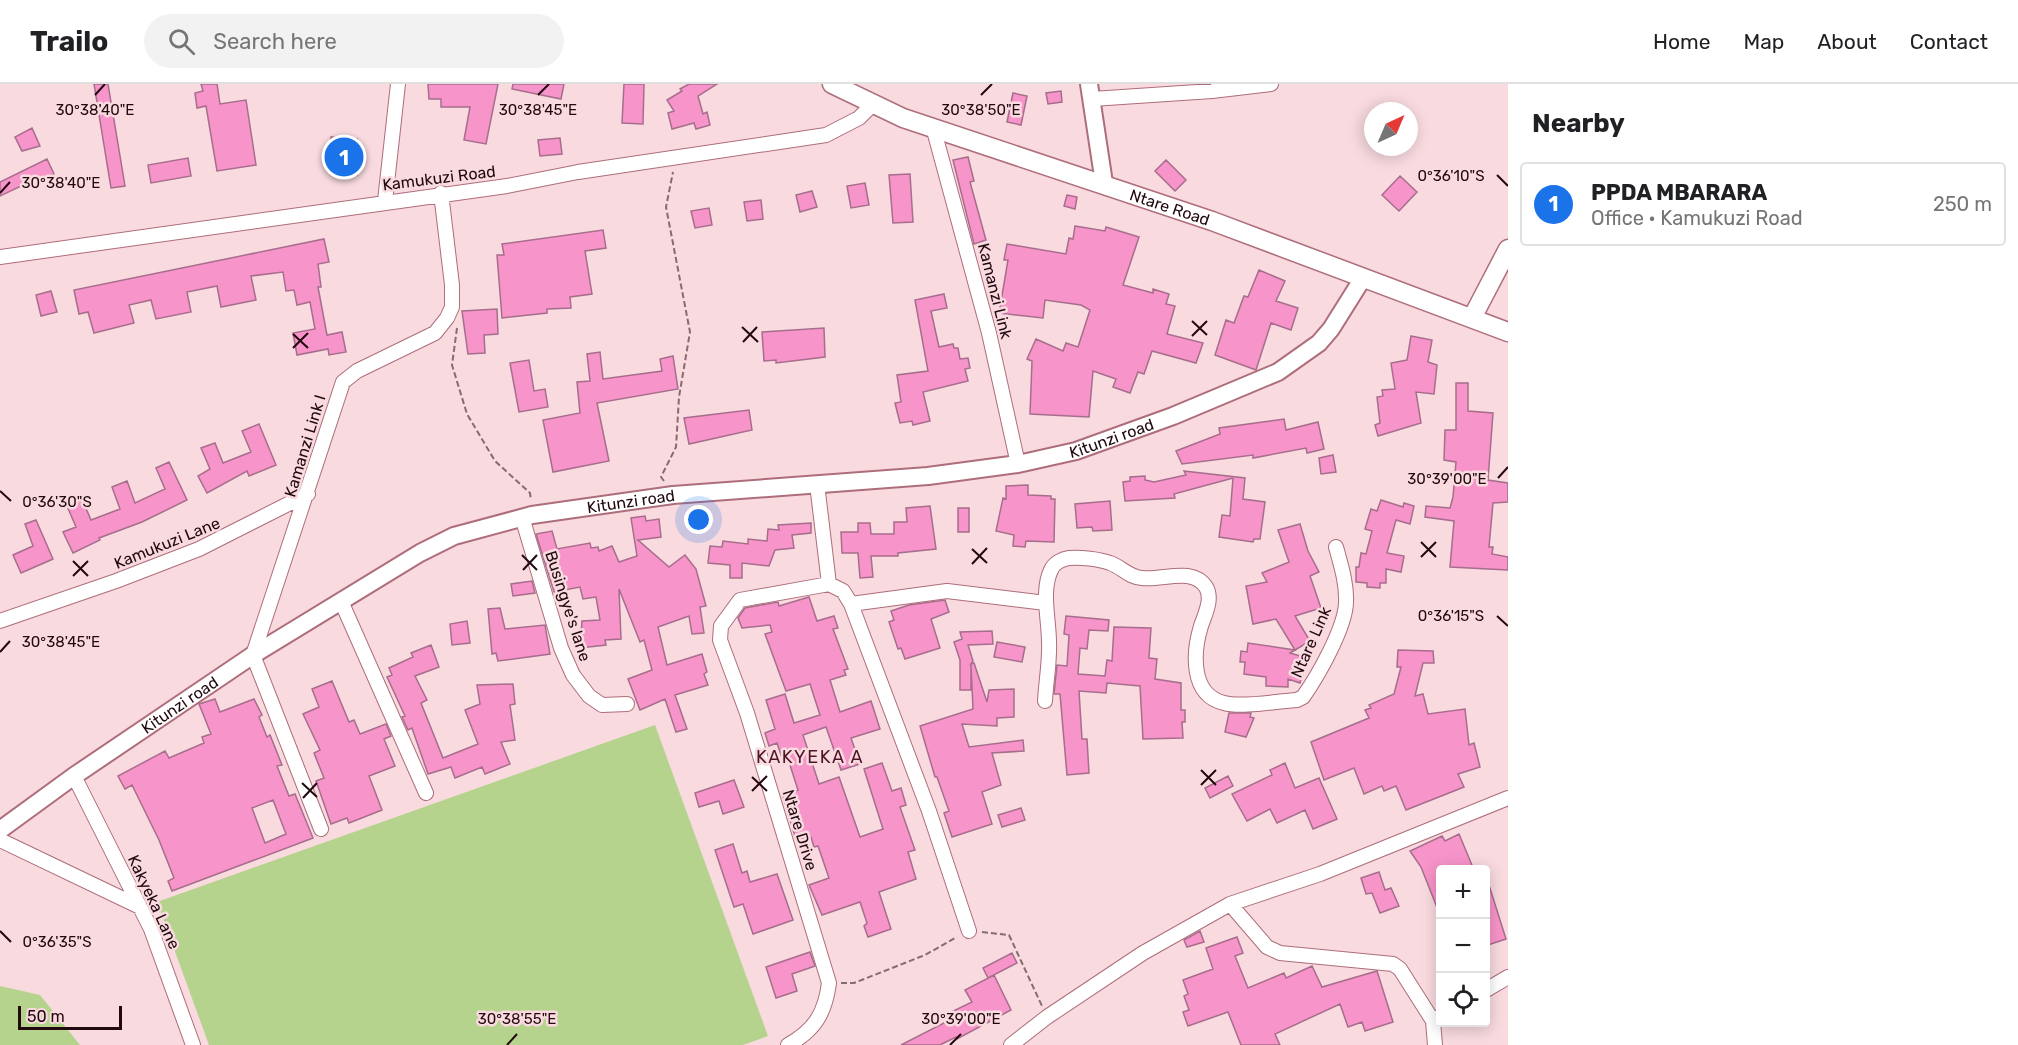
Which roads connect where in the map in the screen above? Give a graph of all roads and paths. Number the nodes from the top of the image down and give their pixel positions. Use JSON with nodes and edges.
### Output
{"nodes":[{"id":1,"x":398,"y":84,"type":"edge"},
{"id":2,"x":831,"y":84,"type":"edge"},
{"id":3,"x":1271,"y":84,"type":"edge"},
{"id":4,"x":1090,"y":91,"type":"edge"},
{"id":5,"x":872,"y":105,"type":"junction"},
{"id":6,"x":933,"y":127,"type":"junction"},
{"id":7,"x":676,"y":157,"type":"junction"},
{"id":8,"x":1104,"y":183,"type":"junction"},
{"id":9,"x":441,"y":193,"type":"junction"},
{"id":10,"x":385,"y":201,"type":"junction"},
{"id":11,"x":1508,"y":249,"type":"edge"},
{"id":12,"x":0,"y":257,"type":"edge"},
{"id":13,"x":1363,"y":278,"type":"junction"},
{"id":14,"x":452,"y":307,"type":"junction"},
{"id":15,"x":1472,"y":318,"type":"junction"},
{"id":16,"x":1508,"y":332,"type":"edge"},
{"id":17,"x":1018,"y":464,"type":"junction"},
{"id":18,"x":817,"y":484,"type":"junction"},
{"id":19,"x":308,"y":494,"type":"junction"},
{"id":20,"x":673,"y":495,"type":"junction"},
{"id":21,"x":527,"y":516,"type":"junction"},
{"id":22,"x":1336,"y":547,"type":"dead end"},
{"id":23,"x":829,"y":584,"type":"junction"},
{"id":24,"x":341,"y":601,"type":"junction"},
{"id":25,"x":1046,"y":603,"type":"junction"},
{"id":26,"x":851,"y":604,"type":"junction"},
{"id":27,"x":0,"y":621,"type":"edge"},
{"id":28,"x":253,"y":655,"type":"junction"},
{"id":29,"x":1045,"y":701,"type":"dead end"},
{"id":30,"x":627,"y":704,"type":"dead end"},
{"id":31,"x":74,"y":776,"type":"junction"},
{"id":32,"x":426,"y":793,"type":"dead end"},
{"id":33,"x":1508,"y":798,"type":"edge"},
{"id":34,"x":321,"y":829,"type":"dead end"},
{"id":35,"x":0,"y":830,"type":"edge"},
{"id":36,"x":0,"y":840,"type":"edge"},
{"id":37,"x":1230,"y":904,"type":"junction"},
{"id":38,"x":140,"y":907,"type":"junction"},
{"id":39,"x":969,"y":931,"type":"junction"},
{"id":40,"x":1508,"y":977,"type":"edge"},
{"id":41,"x":829,"y":983,"type":"junction"},
{"id":42,"x":1490,"y":987,"type":"edge"},
{"id":43,"x":1047,"y":1017,"type":"junction"},
{"id":44,"x":1436,"y":1017,"type":"edge"},
{"id":45,"x":1436,"y":1027,"type":"edge"},
{"id":46,"x":1017,"y":1043,"type":"edge"},
{"id":47,"x":194,"y":1045,"type":"edge"},
{"id":48,"x":789,"y":1045,"type":"edge"},
{"id":49,"x":1435,"y":1045,"type":"edge"}],
"edges":[{"from":1,"to":10,"type":"street"},
{"from":2,"to":5,"type":"main road","name":"Ntare Road"},
{"from":3,"to":4,"type":"street"},
{"from":4,"to":8,"type":"street"},
{"from":5,"to":6,"type":"main road","name":"Ntare Road"},
{"from":5,"to":7,"type":"street","name":"Kamukuzi Road"},
{"from":6,"to":8,"type":"main road","name":"Ntare Road"},
{"from":6,"to":17,"type":"street","name":"Kamanzi Link"},
{"from":7,"to":9,"type":"street","name":"Kamukuzi Road"},
{"from":7,"to":20,"type":"path"},
{"from":8,"to":13,"type":"main road","name":"Ntare Road"},
{"from":9,"to":10,"type":"street","name":"Kamukuzi Road"},
{"from":9,"to":14,"type":"street"},
{"from":10,"to":12,"type":"street","name":"Kamukuzi Road"},
{"from":11,"to":15,"type":"main road"},
{"from":13,"to":15,"type":"main road","name":"Ntare Road"},
{"from":13,"to":17,"type":"street","name":"Kitunzi road"},
{"from":14,"to":19,"type":"street","name":"Kamanzi Link I"},
{"from":14,"to":21,"type":"path"},
{"from":15,"to":16,"type":"main road","name":"Ntare Road"},
{"from":17,"to":18,"type":"street","name":"Kitunzi road"},
{"from":18,"to":20,"type":"street","name":"Kitunzi road"},
{"from":18,"to":23,"type":"street"},
{"from":19,"to":27,"type":"street","name":"Kamukuzi Lane"},
{"from":19,"to":28,"type":"street","name":"Kamanzi Link I"},
{"from":20,"to":21,"type":"street","name":"Kitunzi road"},
{"from":21,"to":24,"type":"street","name":"Kitunzi road"},
{"from":21,"to":30,"type":"street","name":"Busingye's lane"},
{"from":22,"to":25,"type":"street","name":"Ntare Link"},
{"from":23,"to":26,"type":"street"},
{"from":23,"to":41,"type":"street","name":"Ntare Drive"},
{"from":24,"to":28,"type":"street","name":"Kitunzi road"},
{"from":24,"to":32,"type":"street"},
{"from":25,"to":26,"type":"street"},
{"from":25,"to":29,"type":"street"},
{"from":26,"to":39,"type":"street"},
{"from":28,"to":31,"type":"street","name":"Kitunzi road"},
{"from":28,"to":34,"type":"street"},
{"from":31,"to":35,"type":"street","name":"Kitunzi road"},
{"from":31,"to":38,"type":"street","name":"Kakyeka Lane"},
{"from":33,"to":37,"type":"street"},
{"from":36,"to":38,"type":"street"},
{"from":37,"to":43,"type":"street"},
{"from":37,"to":44,"type":"street"},
{"from":38,"to":47,"type":"street","name":"Kakyeka Lane"},
{"from":39,"to":41,"type":"path"},
{"from":39,"to":43,"type":"path"},
{"from":40,"to":42,"type":"street"},
{"from":41,"to":48,"type":"street"},
{"from":43,"to":46,"type":"street"},
{"from":45,"to":49,"type":"street"}]}
